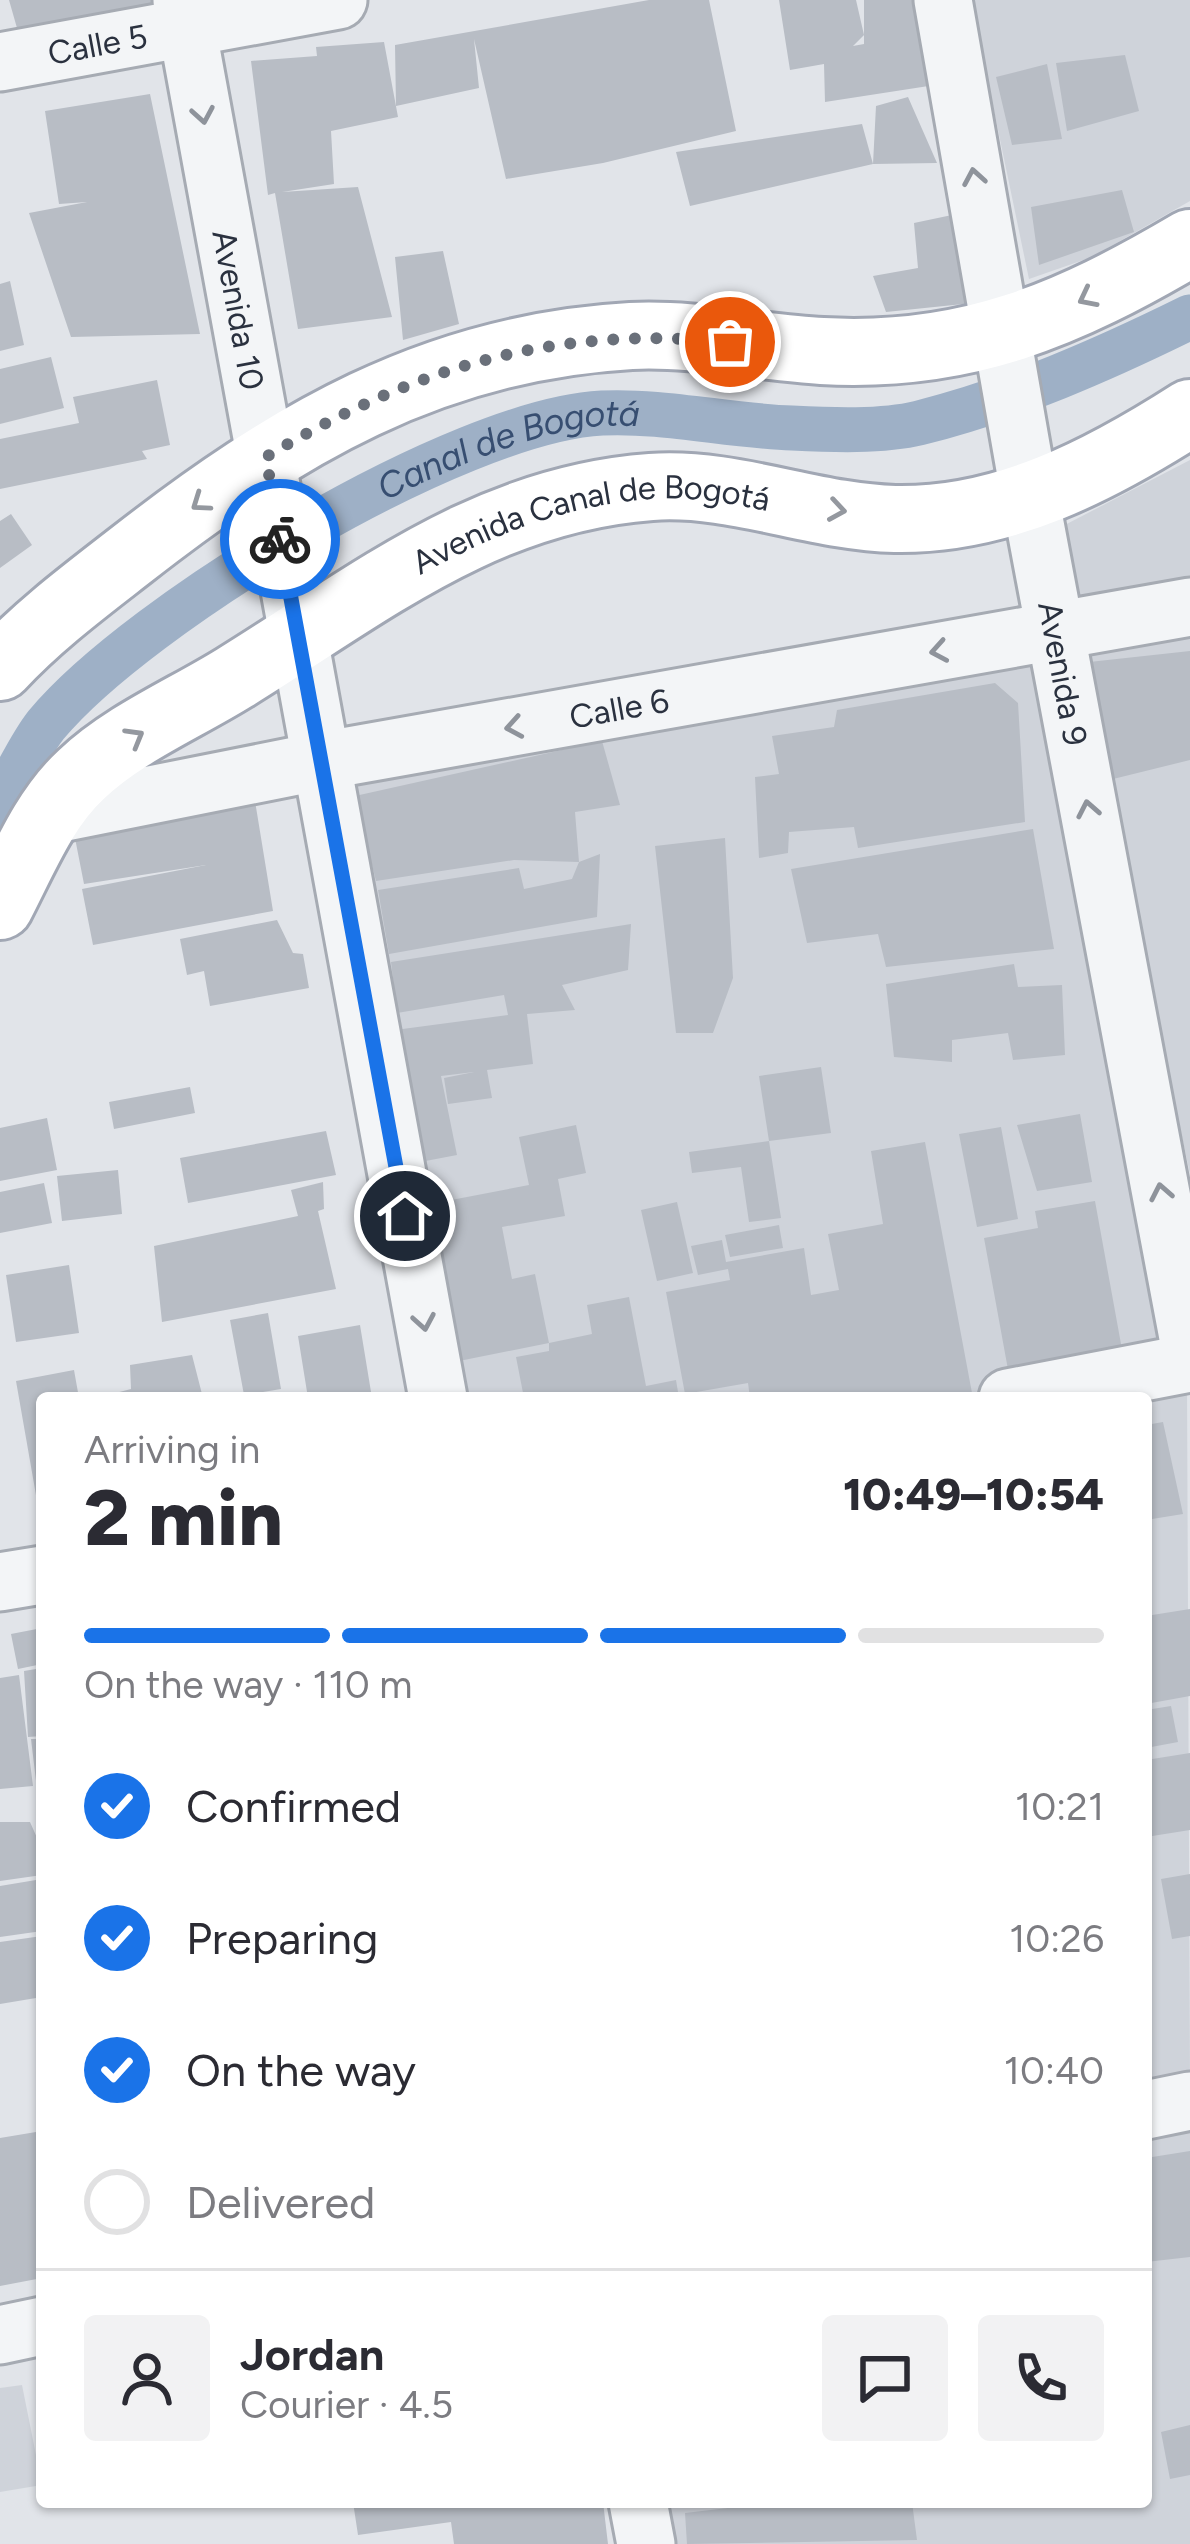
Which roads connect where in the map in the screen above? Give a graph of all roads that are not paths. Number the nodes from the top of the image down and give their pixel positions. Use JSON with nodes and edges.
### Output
{"nodes":[{"id":1,"x":338,"y":0,"type":"edge"},
{"id":2,"x":943,"y":0,"type":"edge"},
{"id":3,"x":184,"y":14,"type":"edge"},
{"id":4,"x":0,"y":62,"type":"edge"},
{"id":5,"x":1190,"y":242,"type":"edge"},
{"id":6,"x":1005,"y":355,"type":"junction"},
{"id":7,"x":1190,"y":413,"type":"edge"},
{"id":8,"x":268,"y":470,"type":"junction"},
{"id":9,"x":1025,"y":470,"type":"junction"},
{"id":10,"x":1190,"y":607,"type":"edge"},
{"id":11,"x":293,"y":614,"type":"junction"},
{"id":12,"x":1054,"y":631,"type":"junction"},
{"id":13,"x":0,"y":668,"type":"edge"},
{"id":14,"x":321,"y":761,"type":"junction"},
{"id":15,"x":50,"y":814,"type":"junction"},
{"id":16,"x":0,"y":906,"type":"edge"},
{"id":17,"x":1190,"y":1348,"type":"edge"},
{"id":18,"x":1190,"y":1363,"type":"edge"},
{"id":19,"x":437,"y":1392,"type":"edge"},
{"id":20,"x":1040,"y":1392,"type":"edge"},
{"id":21,"x":36,"y":1576,"type":"edge"},
{"id":22,"x":0,"y":1582,"type":"edge"},
{"id":23,"x":1190,"y":2101,"type":"edge"},
{"id":24,"x":1152,"y":2109,"type":"edge"},
{"id":25,"x":36,"y":2327,"type":"edge"},
{"id":26,"x":0,"y":2335,"type":"edge"},
{"id":27,"x":639,"y":2508,"type":"edge"},
{"id":28,"x":646,"y":2544,"type":"edge"}],
"edges":[{"from":1,"to":3,"type":"street","name":"Calle 5"},
{"from":6,"to":2,"type":"street","name":"Avenida 9","one_way":true},
{"from":3,"to":4,"type":"street","name":"Calle 5"},
{"from":3,"to":8,"type":"street","name":"Avenida 10","one_way":true},
{"from":5,"to":6,"type":"main road","one_way":true},
{"from":6,"to":8,"type":"main road"},
{"from":6,"to":9,"type":"street","name":"Avenida 9"},
{"from":7,"to":9,"type":"main road","name":"Avenida Canal de Bogotá"},
{"from":8,"to":11,"type":"street","name":"Avenida 10"},
{"from":8,"to":13,"type":"main road","one_way":true},
{"from":11,"to":9,"type":"main road","name":"Avenida Canal de Bogotá","one_way":true},
{"from":9,"to":12,"type":"street","name":"Avenida 9"},
{"from":10,"to":12,"type":"street","name":"Calle 6"},
{"from":11,"to":14,"type":"street","name":"Avenida 10"},
{"from":15,"to":11,"type":"main road","name":"Avenida Canal de Bogotá","one_way":true},
{"from":12,"to":14,"type":"street","name":"Calle 6","one_way":true},
{"from":17,"to":12,"type":"street","name":"Avenida 9","one_way":true},
{"from":14,"to":15,"type":"street","name":"Calle 6"},
{"from":14,"to":19,"type":"street","name":"Avenida 10","one_way":true},
{"from":15,"to":16,"type":"main road","name":"Avenida Canal de Bogotá"},
{"from":18,"to":20,"type":"street"},
{"from":21,"to":22,"type":"street"},
{"from":23,"to":24,"type":"street"},
{"from":25,"to":26,"type":"street"},
{"from":27,"to":28,"type":"street"}]}
